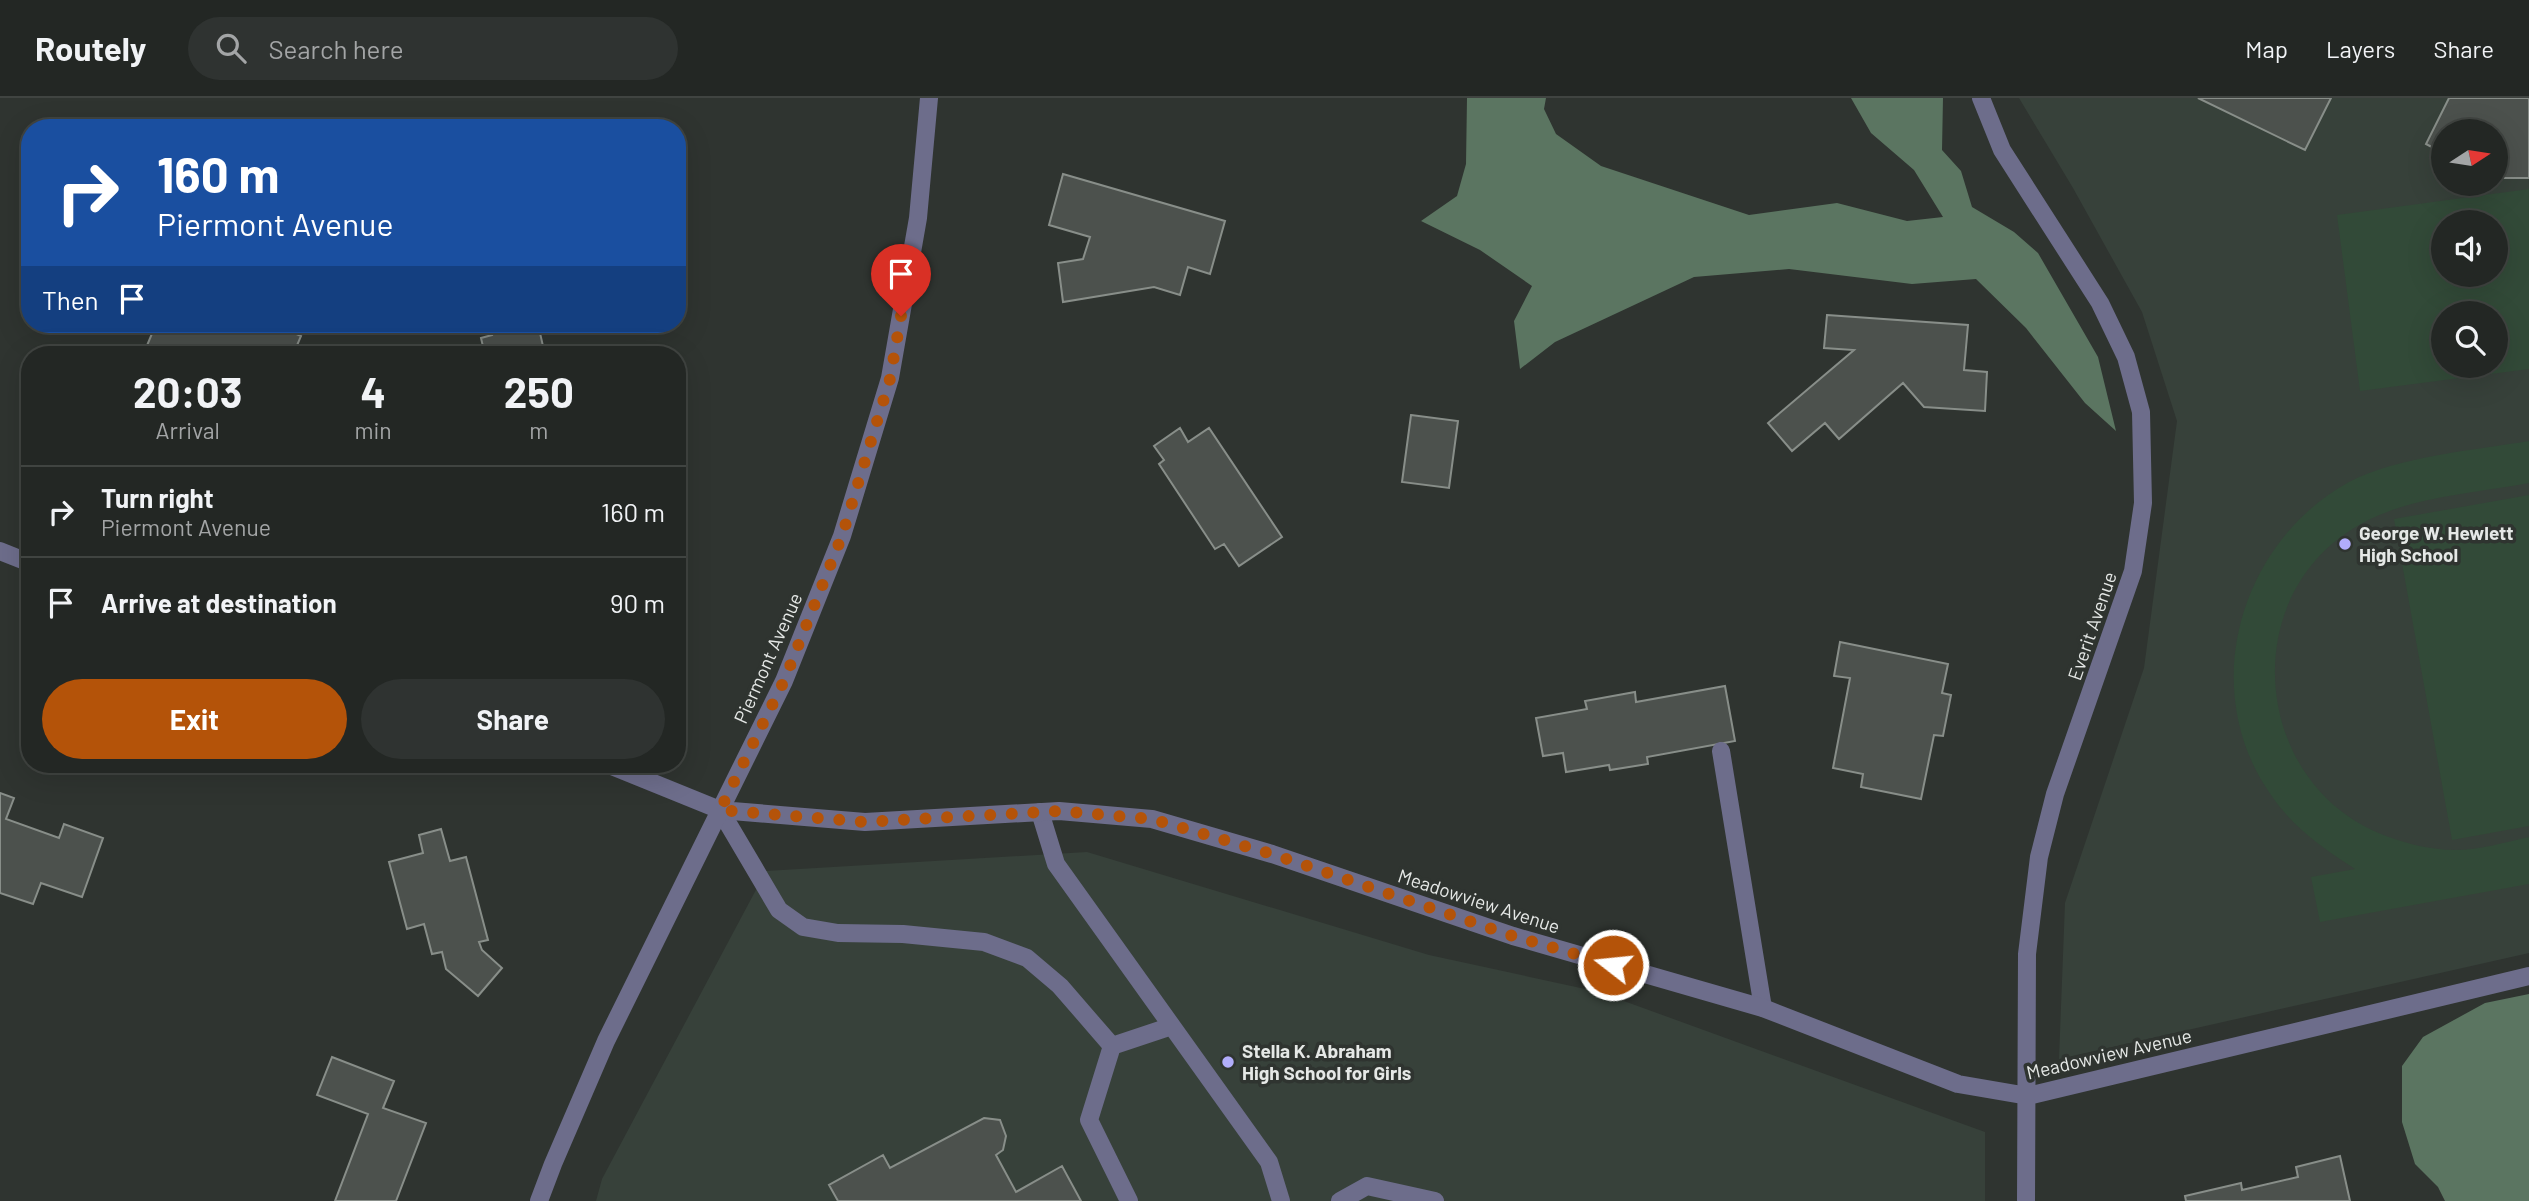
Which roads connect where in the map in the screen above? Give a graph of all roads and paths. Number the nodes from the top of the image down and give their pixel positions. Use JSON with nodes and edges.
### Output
{"nodes":[{"id":1,"x":929,"y":98,"type":"edge"},
{"id":2,"x":1981,"y":98,"type":"edge"},
{"id":3,"x":0,"y":551,"type":"edge"},
{"id":4,"x":21,"y":559,"type":"edge"},
{"id":5,"x":1721,"y":751,"type":"dead end"},
{"id":6,"x":629,"y":773,"type":"edge"},
{"id":7,"x":720,"y":810,"type":"junction"},
{"id":8,"x":1040,"y":812,"type":"junction"},
{"id":9,"x":2529,"y":976,"type":"edge"},
{"id":10,"x":1763,"y":1008,"type":"junction"},
{"id":11,"x":1172,"y":1026,"type":"junction"},
{"id":12,"x":1112,"y":1046,"type":"junction"},
{"id":13,"x":2028,"y":1096,"type":"junction"},
{"id":14,"x":539,"y":1201,"type":"edge"},
{"id":15,"x":1129,"y":1201,"type":"edge"},
{"id":16,"x":1281,"y":1201,"type":"edge"},
{"id":17,"x":1340,"y":1201,"type":"edge"},
{"id":18,"x":1435,"y":1201,"type":"edge"},
{"id":19,"x":2026,"y":1201,"type":"edge"}],
"edges":[{"from":1,"to":7,"type":"street","name":"Piermont Avenue"},
{"from":2,"to":13,"type":"street","name":"Everit Avenue"},
{"from":3,"to":4,"type":"street"},
{"from":5,"to":10,"type":"street"},
{"from":6,"to":7,"type":"street","name":"Meadowview Avenue"},
{"from":7,"to":8,"type":"street","name":"Meadowview Avenue"},
{"from":7,"to":12,"type":"street"},
{"from":7,"to":14,"type":"street","name":"Piermont Avenue"},
{"from":8,"to":10,"type":"street","name":"Meadowview Avenue"},
{"from":8,"to":11,"type":"street"},
{"from":9,"to":13,"type":"street","name":"Meadowview Avenue"},
{"from":10,"to":13,"type":"street","name":"Meadowview Avenue"},
{"from":11,"to":12,"type":"street"},
{"from":11,"to":16,"type":"street"},
{"from":12,"to":15,"type":"street"},
{"from":13,"to":19,"type":"street","name":"Everit Avenue"},
{"from":17,"to":18,"type":"street"}]}
